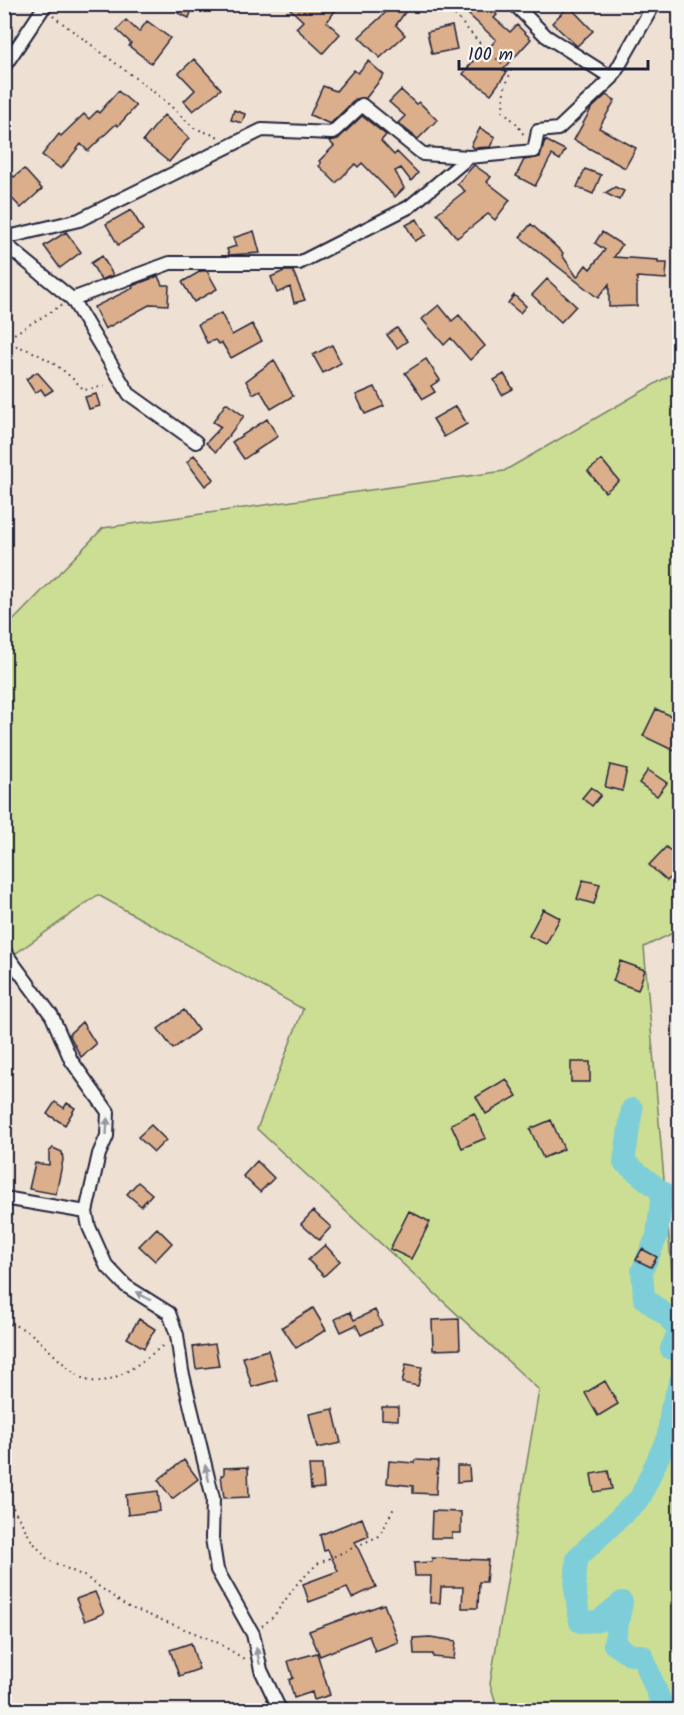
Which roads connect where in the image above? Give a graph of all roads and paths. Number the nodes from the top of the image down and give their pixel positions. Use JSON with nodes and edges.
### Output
{"nodes":[{"id":1,"x":460,"y":4,"type":"edge"},
{"id":2,"x":514,"y":4,"type":"edge"},
{"id":3,"x":654,"y":4,"type":"edge"},
{"id":4,"x":45,"y":7,"type":"edge"},
{"id":5,"x":4,"y":67,"type":"edge"},
{"id":6,"x":612,"y":78,"type":"junction"},
{"id":7,"x":232,"y":146,"type":"junction"},
{"id":8,"x":534,"y":151,"type":"junction"},
{"id":9,"x":469,"y":157,"type":"junction"},
{"id":10,"x":4,"y":238,"type":"edge"},
{"id":11,"x":4,"y":243,"type":"edge"},
{"id":12,"x":72,"y":299,"type":"junction"},
{"id":13,"x":4,"y":342,"type":"edge"},
{"id":14,"x":121,"y":382,"type":"junction"},
{"id":15,"x":196,"y":442,"type":"dead end"},
{"id":16,"x":4,"y":951,"type":"edge"},
{"id":17,"x":4,"y":1198,"type":"edge"},
{"id":18,"x":86,"y":1212,"type":"junction"},
{"id":19,"x":4,"y":1324,"type":"edge"},
{"id":20,"x":177,"y":1335,"type":"junction"},
{"id":21,"x":4,"y":1492,"type":"edge"},
{"id":22,"x":395,"y":1506,"type":"dead end"},
{"id":23,"x":253,"y":1634,"type":"junction"},
{"id":24,"x":261,"y":1670,"type":"junction"},
{"id":25,"x":280,"y":1710,"type":"edge"}],
"edges":[{"from":1,"to":8,"type":"path"},
{"from":2,"to":6,"type":"street"},
{"from":3,"to":6,"type":"street"},
{"from":4,"to":5,"type":"street"},
{"from":4,"to":7,"type":"path"},
{"from":6,"to":8,"type":"street"},
{"from":7,"to":9,"type":"street"},
{"from":7,"to":10,"type":"street"},
{"from":8,"to":9,"type":"street"},
{"from":9,"to":12,"type":"street"},
{"from":11,"to":12,"type":"street"},
{"from":12,"to":13,"type":"path"},
{"from":12,"to":14,"type":"street"},
{"from":13,"to":14,"type":"path"},
{"from":14,"to":15,"type":"street"},
{"from":18,"to":16,"type":"street","one_way":true},
{"from":17,"to":18,"type":"street"},
{"from":20,"to":18,"type":"street","one_way":true},
{"from":19,"to":20,"type":"path"},
{"from":23,"to":20,"type":"street","one_way":true},
{"from":21,"to":24,"type":"path"},
{"from":22,"to":23,"type":"path"},
{"from":24,"to":23,"type":"street","one_way":true},
{"from":24,"to":25,"type":"street"}]}
